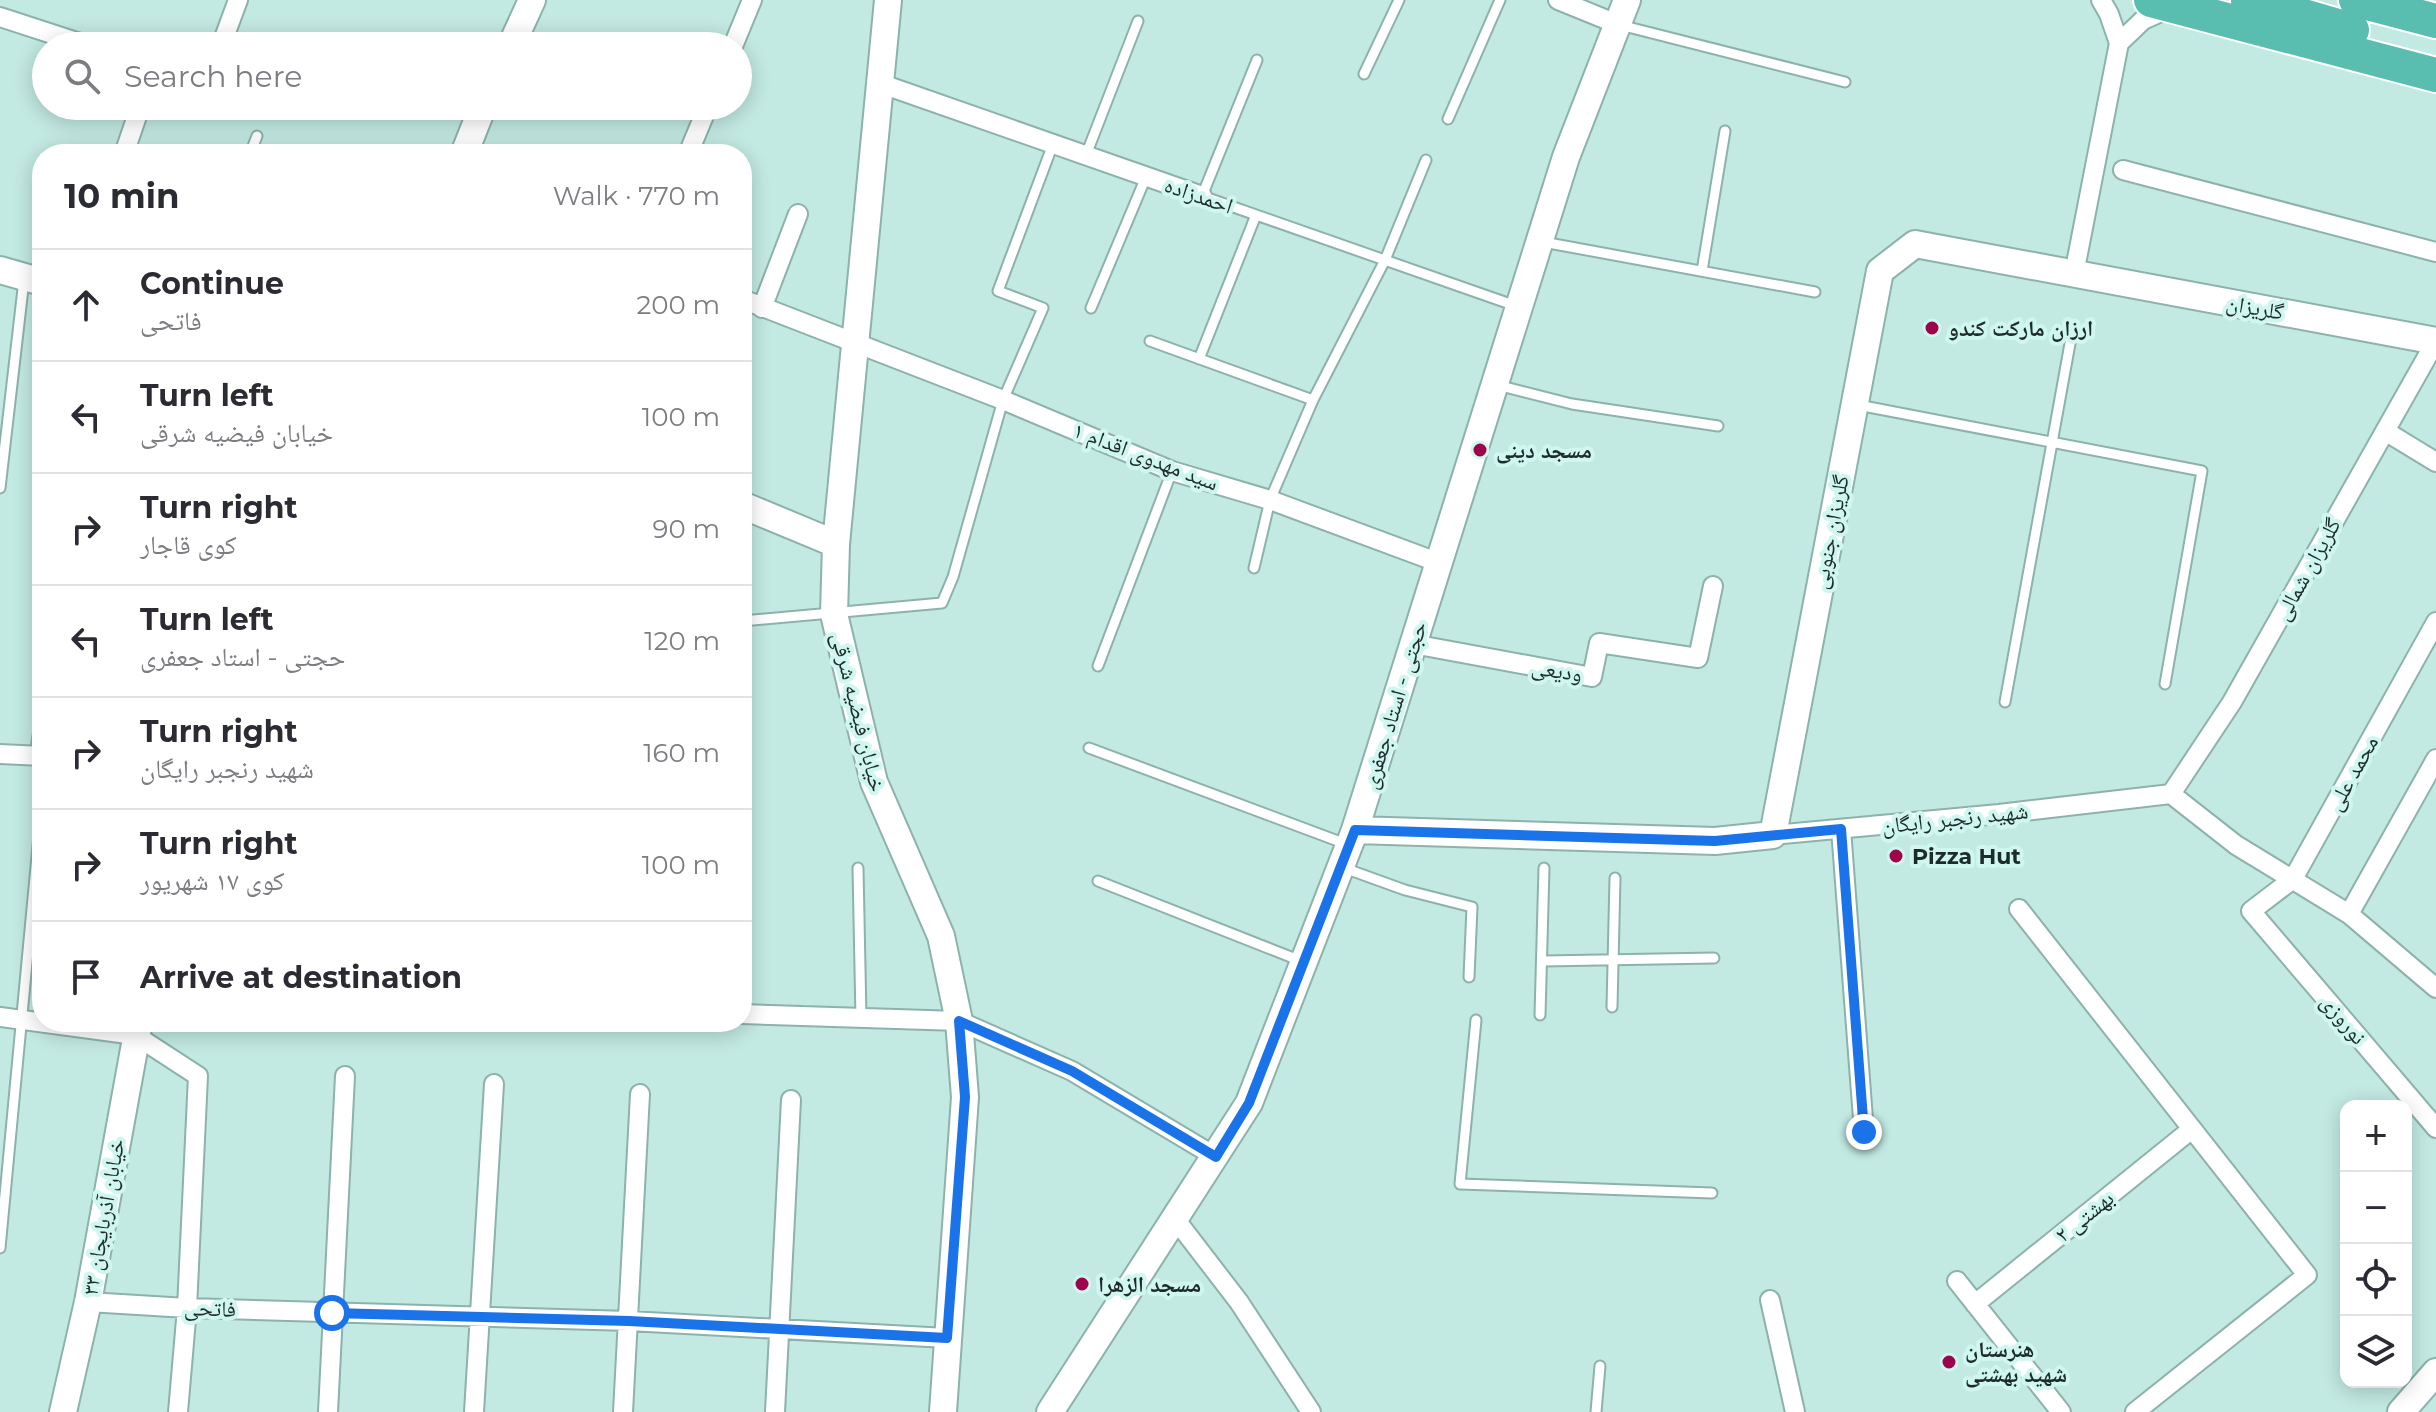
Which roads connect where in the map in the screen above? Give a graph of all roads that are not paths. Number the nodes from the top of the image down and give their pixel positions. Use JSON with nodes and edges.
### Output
{"nodes":[{"id":1,"x":238,"y":0,"type":"edge"},
{"id":2,"x":532,"y":0,"type":"edge"},
{"id":3,"x":752,"y":0,"type":"edge"},
{"id":4,"x":888,"y":0,"type":"edge"},
{"id":5,"x":1399,"y":0,"type":"edge"},
{"id":6,"x":1500,"y":0,"type":"edge"},
{"id":7,"x":1558,"y":0,"type":"edge"},
{"id":8,"x":2101,"y":0,"type":"edge"},
{"id":9,"x":2248,"y":0,"type":"edge"},
{"id":10,"x":2356,"y":0,"type":"edge"},
{"id":11,"x":2162,"y":3,"type":"edge"},
{"id":12,"x":1622,"y":12,"type":"edge"},
{"id":13,"x":0,"y":17,"type":"edge"},
{"id":14,"x":1138,"y":21,"type":"dead end"},
{"id":15,"x":2436,"y":21,"type":"edge"},
{"id":16,"x":46,"y":32,"type":"edge"},
{"id":17,"x":226,"y":32,"type":"edge"},
{"id":18,"x":517,"y":32,"type":"edge"},
{"id":19,"x":739,"y":32,"type":"edge"},
{"id":20,"x":2119,"y":43,"type":"junction"},
{"id":21,"x":2436,"y":54,"type":"edge"},
{"id":22,"x":1257,"y":60,"type":"dead end"},
{"id":23,"x":1364,"y":74,"type":"dead end"},
{"id":24,"x":2436,"y":75,"type":"edge"},
{"id":25,"x":1845,"y":82,"type":"dead end"},
{"id":26,"x":879,"y":83,"type":"junction"},
{"id":27,"x":1448,"y":119,"type":"dead end"},
{"id":28,"x":136,"y":120,"type":"edge"},
{"id":29,"x":477,"y":120,"type":"edge"},
{"id":30,"x":702,"y":120,"type":"edge"},
{"id":31,"x":1725,"y":131,"type":"dead end"},
{"id":32,"x":257,"y":136,"type":"dead end"},
{"id":33,"x":127,"y":144,"type":"edge"},
{"id":34,"x":254,"y":144,"type":"edge"},
{"id":35,"x":468,"y":144,"type":"edge"},
{"id":36,"x":692,"y":144,"type":"edge"},
{"id":37,"x":1053,"y":144,"type":"junction"},
{"id":38,"x":1086,"y":155,"type":"junction"},
{"id":39,"x":1426,"y":160,"type":"dead end"},
{"id":40,"x":2123,"y":170,"type":"dead end"},
{"id":41,"x":1146,"y":177,"type":"junction"},
{"id":42,"x":1202,"y":196,"type":"junction"},
{"id":43,"x":798,"y":214,"type":"dead end"},
{"id":44,"x":1256,"y":215,"type":"junction"},
{"id":45,"x":1540,"y":242,"type":"junction"},
{"id":46,"x":1915,"y":244,"type":"joint"},
{"id":47,"x":2436,"y":252,"type":"edge"},
{"id":48,"x":1385,"y":260,"type":"junction"},
{"id":49,"x":1702,"y":271,"type":"junction"},
{"id":50,"x":2074,"y":274,"type":"junction"},
{"id":51,"x":22,"y":276,"type":"edge"},
{"id":52,"x":1815,"y":292,"type":"dead end"},
{"id":53,"x":752,"y":304,"type":"edge"},
{"id":54,"x":1519,"y":307,"type":"junction"},
{"id":55,"x":762,"y":308,"type":"junction"},
{"id":56,"x":1091,"y":308,"type":"dead end"},
{"id":57,"x":2073,"y":327,"type":"dead end"},
{"id":58,"x":1150,"y":341,"type":"dead end"},
{"id":59,"x":2436,"y":341,"type":"edge"},
{"id":60,"x":856,"y":345,"type":"junction"},
{"id":61,"x":1199,"y":359,"type":"junction"},
{"id":62,"x":1495,"y":384,"type":"junction"},
{"id":63,"x":1003,"y":400,"type":"junction"},
{"id":64,"x":1313,"y":400,"type":"junction"},
{"id":65,"x":1855,"y":405,"type":"junction"},
{"id":66,"x":1718,"y":426,"type":"dead end"},
{"id":67,"x":2385,"y":431,"type":"junction"},
{"id":68,"x":2052,"y":442,"type":"junction"},
{"id":69,"x":2436,"y":462,"type":"edge"},
{"id":70,"x":1172,"y":471,"type":"junction"},
{"id":71,"x":0,"y":488,"type":"edge"},
{"id":72,"x":1270,"y":500,"type":"junction"},
{"id":73,"x":752,"y":509,"type":"edge"},
{"id":74,"x":836,"y":544,"type":"junction"},
{"id":75,"x":1437,"y":562,"type":"junction"},
{"id":76,"x":1254,"y":568,"type":"dead end"},
{"id":77,"x":1713,"y":586,"type":"dead end"},
{"id":78,"x":834,"y":614,"type":"junction"},
{"id":79,"x":752,"y":620,"type":"edge"},
{"id":80,"x":2436,"y":622,"type":"edge"},
{"id":81,"x":1413,"y":644,"type":"junction"},
{"id":82,"x":1098,"y":666,"type":"dead end"},
{"id":83,"x":2165,"y":684,"type":"dead end"},
{"id":84,"x":2005,"y":702,"type":"dead end"},
{"id":85,"x":1089,"y":748,"type":"dead end"},
{"id":86,"x":0,"y":754,"type":"edge"},
{"id":87,"x":32,"y":756,"type":"edge"},
{"id":88,"x":2436,"y":759,"type":"edge"},
{"id":89,"x":2171,"y":794,"type":"junction"},
{"id":90,"x":1841,"y":829,"type":"junction"},
{"id":91,"x":1773,"y":835,"type":"junction"},
{"id":92,"x":1348,"y":847,"type":"junction"},
{"id":93,"x":858,"y":868,"type":"dead end"},
{"id":94,"x":1544,"y":868,"type":"dead end"},
{"id":95,"x":1615,"y":878,"type":"dead end"},
{"id":96,"x":2293,"y":879,"type":"junction"},
{"id":97,"x":1098,"y":881,"type":"dead end"},
{"id":98,"x":32,"y":906,"type":"edge"},
{"id":99,"x":2019,"y":909,"type":"dead end"},
{"id":100,"x":2251,"y":911,"type":"joint"},
{"id":101,"x":2349,"y":914,"type":"junction"},
{"id":102,"x":1714,"y":958,"type":"dead end"},
{"id":103,"x":1611,"y":960,"type":"junction"},
{"id":104,"x":1544,"y":961,"type":"junction"},
{"id":105,"x":1304,"y":962,"type":"junction"},
{"id":106,"x":1469,"y":977,"type":"dead end"},
{"id":107,"x":2436,"y":988,"type":"edge"},
{"id":108,"x":1612,"y":1007,"type":"dead end"},
{"id":109,"x":752,"y":1014,"type":"edge"},
{"id":110,"x":1540,"y":1015,"type":"dead end"},
{"id":111,"x":0,"y":1017,"type":"edge"},
{"id":112,"x":861,"y":1018,"type":"junction"},
{"id":113,"x":21,"y":1020,"type":"junction"},
{"id":114,"x":1476,"y":1020,"type":"dead end"},
{"id":115,"x":32,"y":1021,"type":"edge"},
{"id":116,"x":959,"y":1021,"type":"junction"},
{"id":117,"x":136,"y":1032,"type":"edge"},
{"id":118,"x":141,"y":1032,"type":"edge"},
{"id":119,"x":345,"y":1076,"type":"dead end"},
{"id":120,"x":494,"y":1084,"type":"dead end"},
{"id":121,"x":640,"y":1094,"type":"dead end"},
{"id":122,"x":791,"y":1100,"type":"dead end"},
{"id":123,"x":2436,"y":1128,"type":"edge"},
{"id":124,"x":2192,"y":1129,"type":"junction"},
{"id":125,"x":1864,"y":1132,"type":"dead end"},
{"id":126,"x":1216,"y":1157,"type":"junction"},
{"id":127,"x":1712,"y":1193,"type":"dead end"},
{"id":128,"x":1176,"y":1220,"type":"junction"},
{"id":129,"x":0,"y":1248,"type":"edge"},
{"id":130,"x":1957,"y":1281,"type":"dead end"},
{"id":131,"x":1770,"y":1300,"type":"dead end"},
{"id":132,"x":88,"y":1302,"type":"junction"},
{"id":133,"x":1975,"y":1304,"type":"junction"},
{"id":134,"x":187,"y":1308,"type":"junction"},
{"id":135,"x":332,"y":1313,"type":"junction"},
{"id":136,"x":479,"y":1317,"type":"junction"},
{"id":137,"x":629,"y":1321,"type":"junction"},
{"id":138,"x":779,"y":1328,"type":"junction"},
{"id":139,"x":947,"y":1338,"type":"junction"},
{"id":140,"x":1600,"y":1366,"type":"dead end"},
{"id":141,"x":2436,"y":1372,"type":"edge"},
{"id":142,"x":63,"y":1412,"type":"edge"},
{"id":143,"x":178,"y":1412,"type":"edge"},
{"id":144,"x":328,"y":1412,"type":"edge"},
{"id":145,"x":474,"y":1412,"type":"edge"},
{"id":146,"x":623,"y":1412,"type":"edge"},
{"id":147,"x":775,"y":1412,"type":"edge"},
{"id":148,"x":943,"y":1412,"type":"edge"},
{"id":149,"x":1050,"y":1412,"type":"edge"},
{"id":150,"x":1311,"y":1412,"type":"edge"},
{"id":151,"x":1596,"y":1412,"type":"edge"},
{"id":152,"x":1795,"y":1412,"type":"edge"},
{"id":153,"x":2061,"y":1412,"type":"edge"},
{"id":154,"x":2135,"y":1412,"type":"edge"},
{"id":155,"x":2401,"y":1412,"type":"edge"}],
"edges":[{"from":1,"to":17,"type":"street"},
{"from":2,"to":18,"type":"street"},
{"from":3,"to":19,"type":"street"},
{"from":4,"to":26,"type":"street","name":"خیابان فیضیه شرقی"},
{"from":5,"to":23,"type":"lane"},
{"from":6,"to":27,"type":"lane"},
{"from":7,"to":12,"type":"street"},
{"from":8,"to":20,"type":"street"},
{"from":9,"to":21,"type":"highway"},
{"from":10,"to":15,"type":"highway"},
{"from":11,"to":20,"type":"street"},
{"from":11,"to":24,"type":"highway"},
{"from":12,"to":25,"type":"lane"},
{"from":12,"to":45,"type":"street","name":"حجتی - استاد جعفری"},
{"from":13,"to":16,"type":"street"},
{"from":14,"to":38,"type":"lane"},
{"from":20,"to":50,"type":"street"},
{"from":22,"to":42,"type":"lane"},
{"from":26,"to":37,"type":"street","name":"احمدزاده"},
{"from":26,"to":60,"type":"street","name":"خیابان فیضیه شرقی"},
{"from":28,"to":33,"type":"street"},
{"from":29,"to":35,"type":"street"},
{"from":30,"to":36,"type":"street"},
{"from":31,"to":49,"type":"lane"},
{"from":32,"to":34,"type":"lane"},
{"from":37,"to":38,"type":"street","name":"احمدزاده"},
{"from":37,"to":63,"type":"lane"},
{"from":38,"to":41,"type":"street","name":"احمدزاده"},
{"from":39,"to":48,"type":"lane"},
{"from":40,"to":47,"type":"street"},
{"from":41,"to":42,"type":"street","name":"احمدزاده"},
{"from":41,"to":56,"type":"lane"},
{"from":42,"to":44,"type":"lane","name":"احمدزاده"},
{"from":43,"to":55,"type":"street"},
{"from":44,"to":48,"type":"lane","name":"احمدزاده"},
{"from":44,"to":61,"type":"lane"},
{"from":45,"to":49,"type":"lane"},
{"from":45,"to":54,"type":"street","name":"حجتی - استاد جعفری"},
{"from":46,"to":50,"type":"street","name":"گلریزان"},
{"from":46,"to":65,"type":"street","name":"گلریزان جنوبی"},
{"from":48,"to":54,"type":"lane","name":"احمدزاده"},
{"from":48,"to":64,"type":"lane"},
{"from":49,"to":52,"type":"lane"},
{"from":50,"to":59,"type":"street","name":"گلریزان"},
{"from":51,"to":71,"type":"lane"},
{"from":53,"to":55,"type":"street","name":"سید مهدوی اقدام ۱"},
{"from":54,"to":62,"type":"street","name":"حجتی - استاد جعفری"},
{"from":55,"to":60,"type":"street","name":"سید مهدوی اقدام ۱"},
{"from":57,"to":68,"type":"lane"},
{"from":58,"to":61,"type":"lane"},
{"from":59,"to":67,"type":"street","name":"گلریزان شمالی"},
{"from":60,"to":63,"type":"street","name":"سید مهدوی اقدام ۱"},
{"from":60,"to":74,"type":"street","name":"خیابان فیضیه شرقی"},
{"from":61,"to":64,"type":"lane"},
{"from":62,"to":66,"type":"lane"},
{"from":62,"to":75,"type":"street","name":"حجتی - استاد جعفری"},
{"from":63,"to":70,"type":"street","name":"سید مهدوی اقدام ۱"},
{"from":63,"to":78,"type":"lane"},
{"from":64,"to":72,"type":"lane"},
{"from":65,"to":68,"type":"lane"},
{"from":65,"to":91,"type":"street","name":"گلریزان جنوبی"},
{"from":67,"to":69,"type":"street"},
{"from":67,"to":89,"type":"street","name":"گلریزان شمالی"},
{"from":68,"to":83,"type":"lane"},
{"from":68,"to":84,"type":"lane"},
{"from":70,"to":72,"type":"street","name":"سید مهدوی اقدام ۱"},
{"from":70,"to":82,"type":"lane"},
{"from":72,"to":75,"type":"street","name":"سید مهدوی اقدام ۱"},
{"from":72,"to":76,"type":"lane"},
{"from":73,"to":74,"type":"street"},
{"from":74,"to":78,"type":"street","name":"خیابان فیضیه شرقی"},
{"from":75,"to":81,"type":"street","name":"حجتی - استاد جعفری"},
{"from":77,"to":81,"type":"street","name":"ودیعی"},
{"from":78,"to":79,"type":"lane"},
{"from":78,"to":116,"type":"street","name":"خیابان فیضیه شرقی"},
{"from":80,"to":96,"type":"street","name":"محمد علی"},
{"from":81,"to":92,"type":"street","name":"حجتی - استاد جعفری"},
{"from":85,"to":92,"type":"lane"},
{"from":86,"to":87,"type":"street"},
{"from":88,"to":101,"type":"street"},
{"from":89,"to":90,"type":"street","name":"شهید رنجبر رایگان"},
{"from":89,"to":96,"type":"street"},
{"from":90,"to":91,"type":"street","name":"شهید رنجبر رایگان"},
{"from":90,"to":125,"type":"street"},
{"from":91,"to":92,"type":"street","name":"شهید رنجبر رایگان"},
{"from":92,"to":105,"type":"street","name":"حجتی - استاد جعفری"},
{"from":92,"to":106,"type":"lane"},
{"from":93,"to":112,"type":"lane"},
{"from":94,"to":104,"type":"lane"},
{"from":95,"to":103,"type":"lane"},
{"from":96,"to":100,"type":"street","name":"محمد علی"},
{"from":96,"to":101,"type":"street"},
{"from":97,"to":105,"type":"lane"},
{"from":98,"to":113,"type":"lane"},
{"from":99,"to":124,"type":"street"},
{"from":100,"to":123,"type":"street","name":"نوروزی"},
{"from":101,"to":107,"type":"street"},
{"from":102,"to":103,"type":"lane"},
{"from":103,"to":104,"type":"lane"},
{"from":103,"to":108,"type":"lane"},
{"from":104,"to":110,"type":"lane"},
{"from":105,"to":126,"type":"street","name":"حجتی - استاد جعفری"},
{"from":109,"to":112,"type":"street"},
{"from":111,"to":113,"type":"street"},
{"from":112,"to":116,"type":"street"},
{"from":113,"to":115,"type":"street"},
{"from":113,"to":129,"type":"lane"},
{"from":114,"to":127,"type":"lane"},
{"from":116,"to":126,"type":"street"},
{"from":116,"to":139,"type":"street","name":"خیابان فیضیه شرقی"},
{"from":117,"to":132,"type":"street","name":"خیابان آذربایجان ۳۳"},
{"from":118,"to":134,"type":"street"},
{"from":119,"to":135,"type":"street"},
{"from":120,"to":136,"type":"street"},
{"from":121,"to":137,"type":"street"},
{"from":122,"to":138,"type":"street"},
{"from":124,"to":133,"type":"street","name":"بهشتی ۲"},
{"from":124,"to":154,"type":"street"},
{"from":126,"to":128,"type":"street","name":"حجتی - استاد جعفری"},
{"from":128,"to":149,"type":"street","name":"حجتی - استاد جعفری"},
{"from":128,"to":150,"type":"street"},
{"from":130,"to":133,"type":"street"},
{"from":131,"to":152,"type":"street"},
{"from":132,"to":134,"type":"street","name":"فاتحی"},
{"from":132,"to":142,"type":"street","name":"خیابان آذربایجان ۳۳"},
{"from":133,"to":153,"type":"street"},
{"from":134,"to":135,"type":"street","name":"فاتحی"},
{"from":134,"to":143,"type":"street"},
{"from":135,"to":136,"type":"street","name":"فاتحی"},
{"from":135,"to":144,"type":"street"},
{"from":136,"to":137,"type":"street","name":"فاتحی"},
{"from":136,"to":145,"type":"street"},
{"from":137,"to":138,"type":"street","name":"فاتحی"},
{"from":137,"to":146,"type":"street"},
{"from":138,"to":139,"type":"street","name":"فاتحی"},
{"from":138,"to":147,"type":"street"},
{"from":139,"to":148,"type":"street","name":"خیابان فیضیه شرقی"},
{"from":140,"to":151,"type":"lane"},
{"from":141,"to":155,"type":"street"}]}
